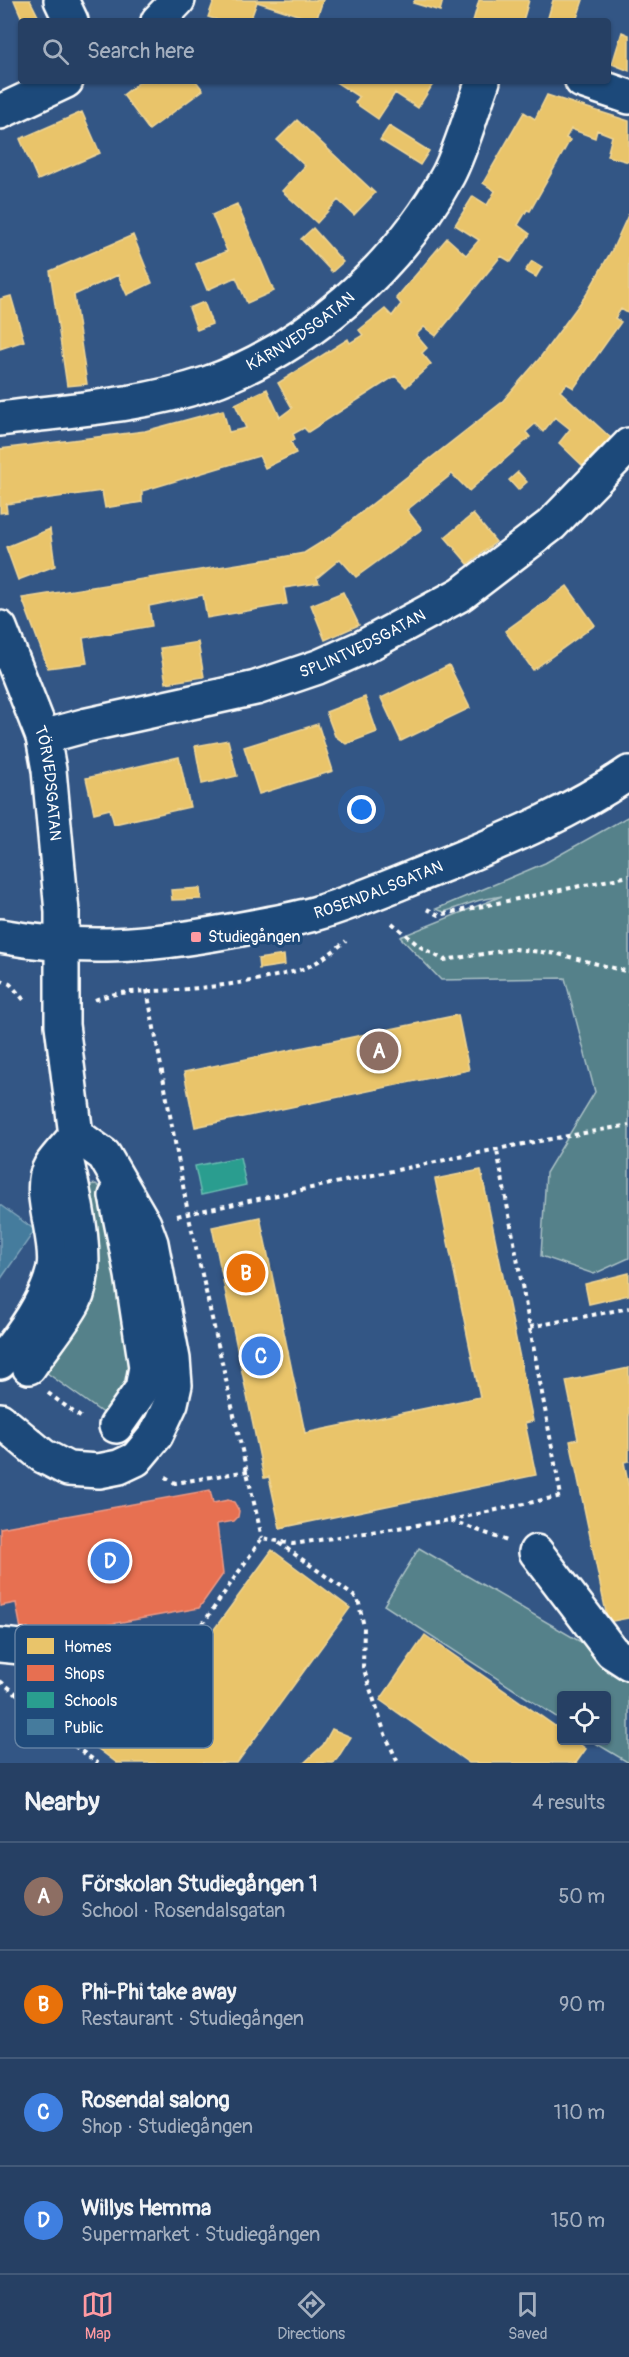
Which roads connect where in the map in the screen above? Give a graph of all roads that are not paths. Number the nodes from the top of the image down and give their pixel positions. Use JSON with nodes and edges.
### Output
{"nodes":[{"id":1,"x":61,"y":0,"type":"edge"},
{"id":2,"x":178,"y":0,"type":"edge"},
{"id":3,"x":70,"y":18,"type":"edge"},
{"id":4,"x":161,"y":18,"type":"edge"},
{"id":5,"x":60,"y":84,"type":"edge"},
{"id":6,"x":482,"y":84,"type":"edge"},
{"id":7,"x":591,"y":84,"type":"edge"},
{"id":8,"x":629,"y":97,"type":"edge"},
{"id":9,"x":0,"y":112,"type":"edge"},
{"id":10,"x":0,"y":419,"type":"edge"},
{"id":11,"x":629,"y":445,"type":"edge"},
{"id":12,"x":0,"y":628,"type":"edge"},
{"id":13,"x":43,"y":737,"type":"junction"},
{"id":14,"x":627,"y":779,"type":"edge"},
{"id":15,"x":0,"y":936,"type":"edge"},
{"id":16,"x":61,"y":945,"type":"junction"},
{"id":17,"x":70,"y":1143,"type":"junction"},
{"id":18,"x":114,"y":1169,"type":"junction"},
{"id":19,"x":17,"y":1369,"type":"edge"},
{"id":20,"x":0,"y":1420,"type":"edge"},
{"id":21,"x":116,"y":1426,"type":"dead end"},
{"id":22,"x":536,"y":1552,"type":"road end"},
{"id":23,"x":0,"y":1645,"type":"edge"},
{"id":24,"x":15,"y":1646,"type":"edge"},
{"id":25,"x":629,"y":1663,"type":"edge"}],
"edges":[{"from":1,"to":3,"type":"street"},
{"from":2,"to":4,"type":"street"},
{"from":5,"to":9,"type":"street"},
{"from":6,"to":10,"type":"street","name":"KÄRNVEDSGATAN"},
{"from":7,"to":8,"type":"street"},
{"from":11,"to":13,"type":"street","name":"SPLINTVEDSGATAN"},
{"from":12,"to":13,"type":"street","name":"TÖRVEDSGATAN"},
{"from":13,"to":16,"type":"street","name":"TÖRVEDSGATAN"},
{"from":14,"to":16,"type":"street","name":"ROSENDALSGATAN"},
{"from":15,"to":16,"type":"street","name":"ROSENDALSGATAN"},
{"from":16,"to":17,"type":"street"},
{"from":17,"to":18,"type":"street"},
{"from":17,"to":19,"type":"street"},
{"from":18,"to":20,"type":"street"},
{"from":18,"to":21,"type":"street"},
{"from":22,"to":25,"type":"street"},
{"from":23,"to":24,"type":"street"}]}
